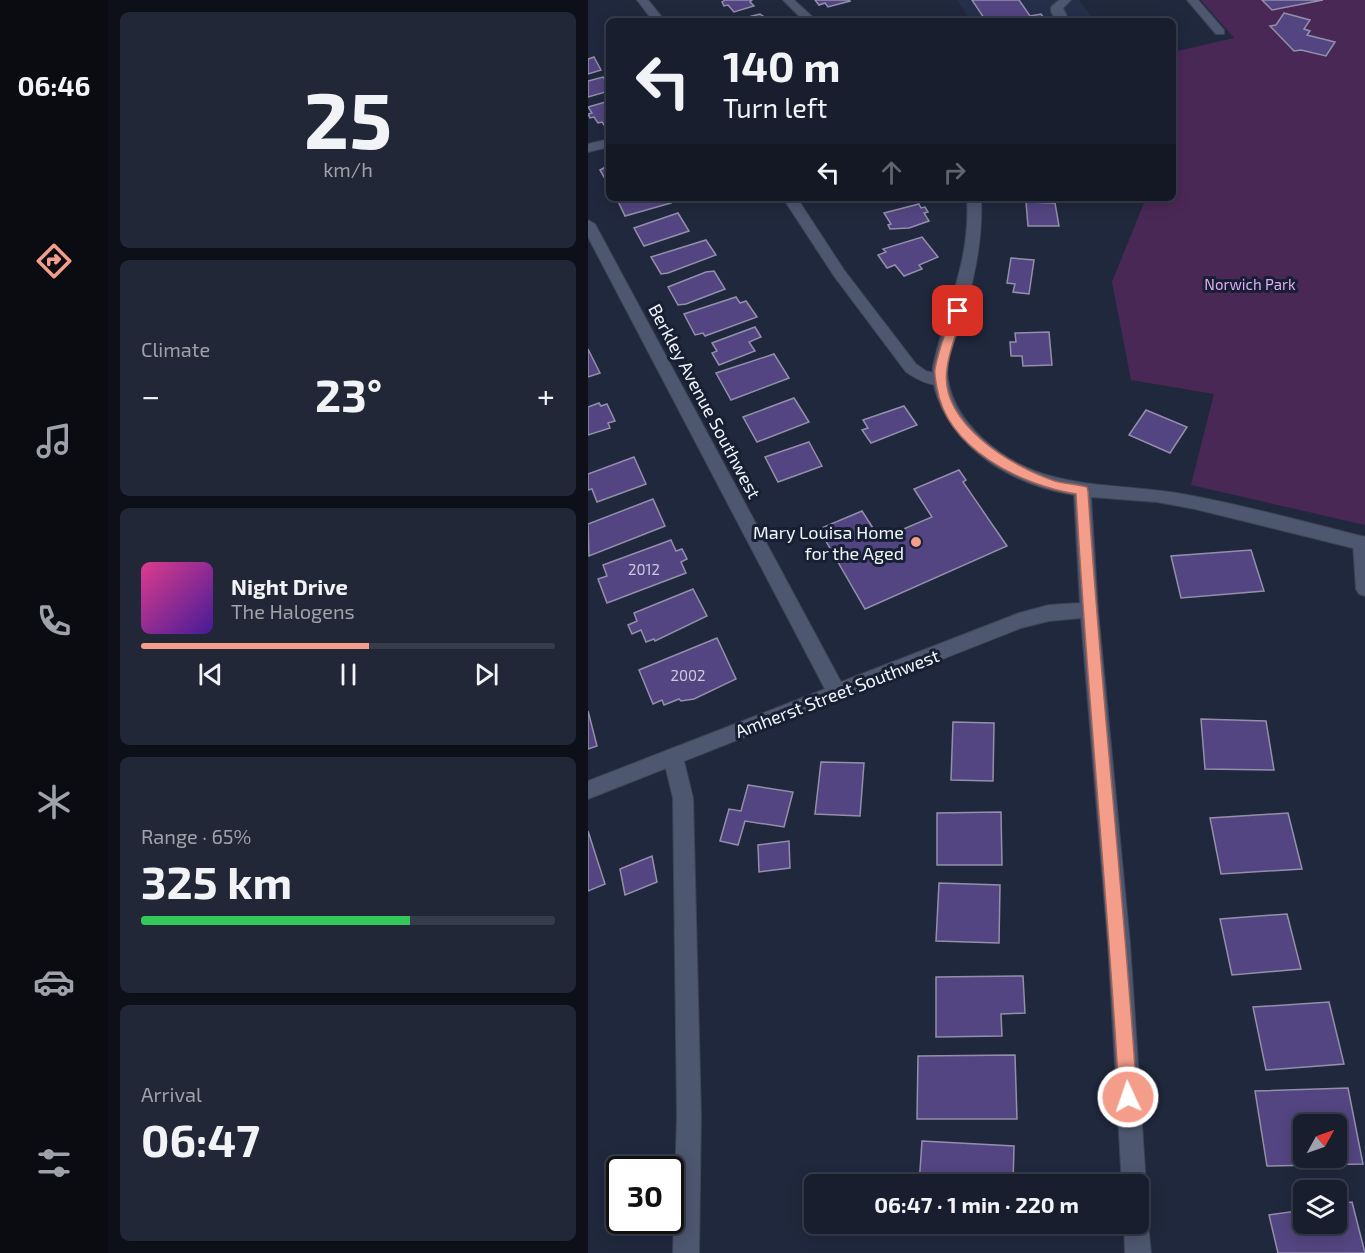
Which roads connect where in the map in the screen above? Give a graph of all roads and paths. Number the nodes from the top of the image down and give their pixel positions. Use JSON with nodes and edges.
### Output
{"nodes":[{"id":1,"x":642,"y":0,"type":"edge"},
{"id":2,"x":788,"y":0,"type":"edge"},
{"id":3,"x":1066,"y":0,"type":"edge"},
{"id":4,"x":1192,"y":0,"type":"edge"},
{"id":5,"x":656,"y":18,"type":"edge"},
{"id":6,"x":808,"y":18,"type":"edge"},
{"id":7,"x":1061,"y":18,"type":"edge"},
{"id":8,"x":1220,"y":32,"type":"dead end"},
{"id":9,"x":606,"y":144,"type":"edge"},
{"id":10,"x":588,"y":148,"type":"edge"},
{"id":11,"x":792,"y":201,"type":"edge"},
{"id":12,"x":974,"y":201,"type":"edge"},
{"id":13,"x":588,"y":224,"type":"edge"},
{"id":14,"x":940,"y":380,"type":"junction"},
{"id":15,"x":1082,"y":491,"type":"junction"},
{"id":16,"x":1364,"y":543,"type":"edge"},
{"id":17,"x":1365,"y":589,"type":"edge"},
{"id":18,"x":1089,"y":610,"type":"junction"},
{"id":19,"x":836,"y":692,"type":"junction"},
{"id":20,"x":673,"y":757,"type":"junction"},
{"id":21,"x":588,"y":790,"type":"edge"},
{"id":22,"x":1133,"y":1174,"type":"edge"},
{"id":23,"x":1137,"y":1234,"type":"edge"},
{"id":24,"x":686,"y":1253,"type":"edge"},
{"id":25,"x":1138,"y":1253,"type":"edge"}],
"edges":[{"from":1,"to":5,"type":"street"},
{"from":2,"to":6,"type":"street"},
{"from":3,"to":7,"type":"street"},
{"from":4,"to":8,"type":"street"},
{"from":9,"to":10,"type":"street"},
{"from":11,"to":14,"type":"street"},
{"from":12,"to":14,"type":"street"},
{"from":13,"to":19,"type":"street","name":"Berkley Avenue Southwest"},
{"from":14,"to":15,"type":"street"},
{"from":15,"to":16,"type":"street"},
{"from":15,"to":18,"type":"street"},
{"from":16,"to":17,"type":"street"},
{"from":18,"to":19,"type":"street","name":"Amherst Street Southwest"},
{"from":18,"to":22,"type":"street"},
{"from":19,"to":20,"type":"street","name":"Amherst Street Southwest"},
{"from":20,"to":21,"type":"street","name":"Amherst Street Southwest"},
{"from":20,"to":24,"type":"street"},
{"from":23,"to":25,"type":"street"}]}
